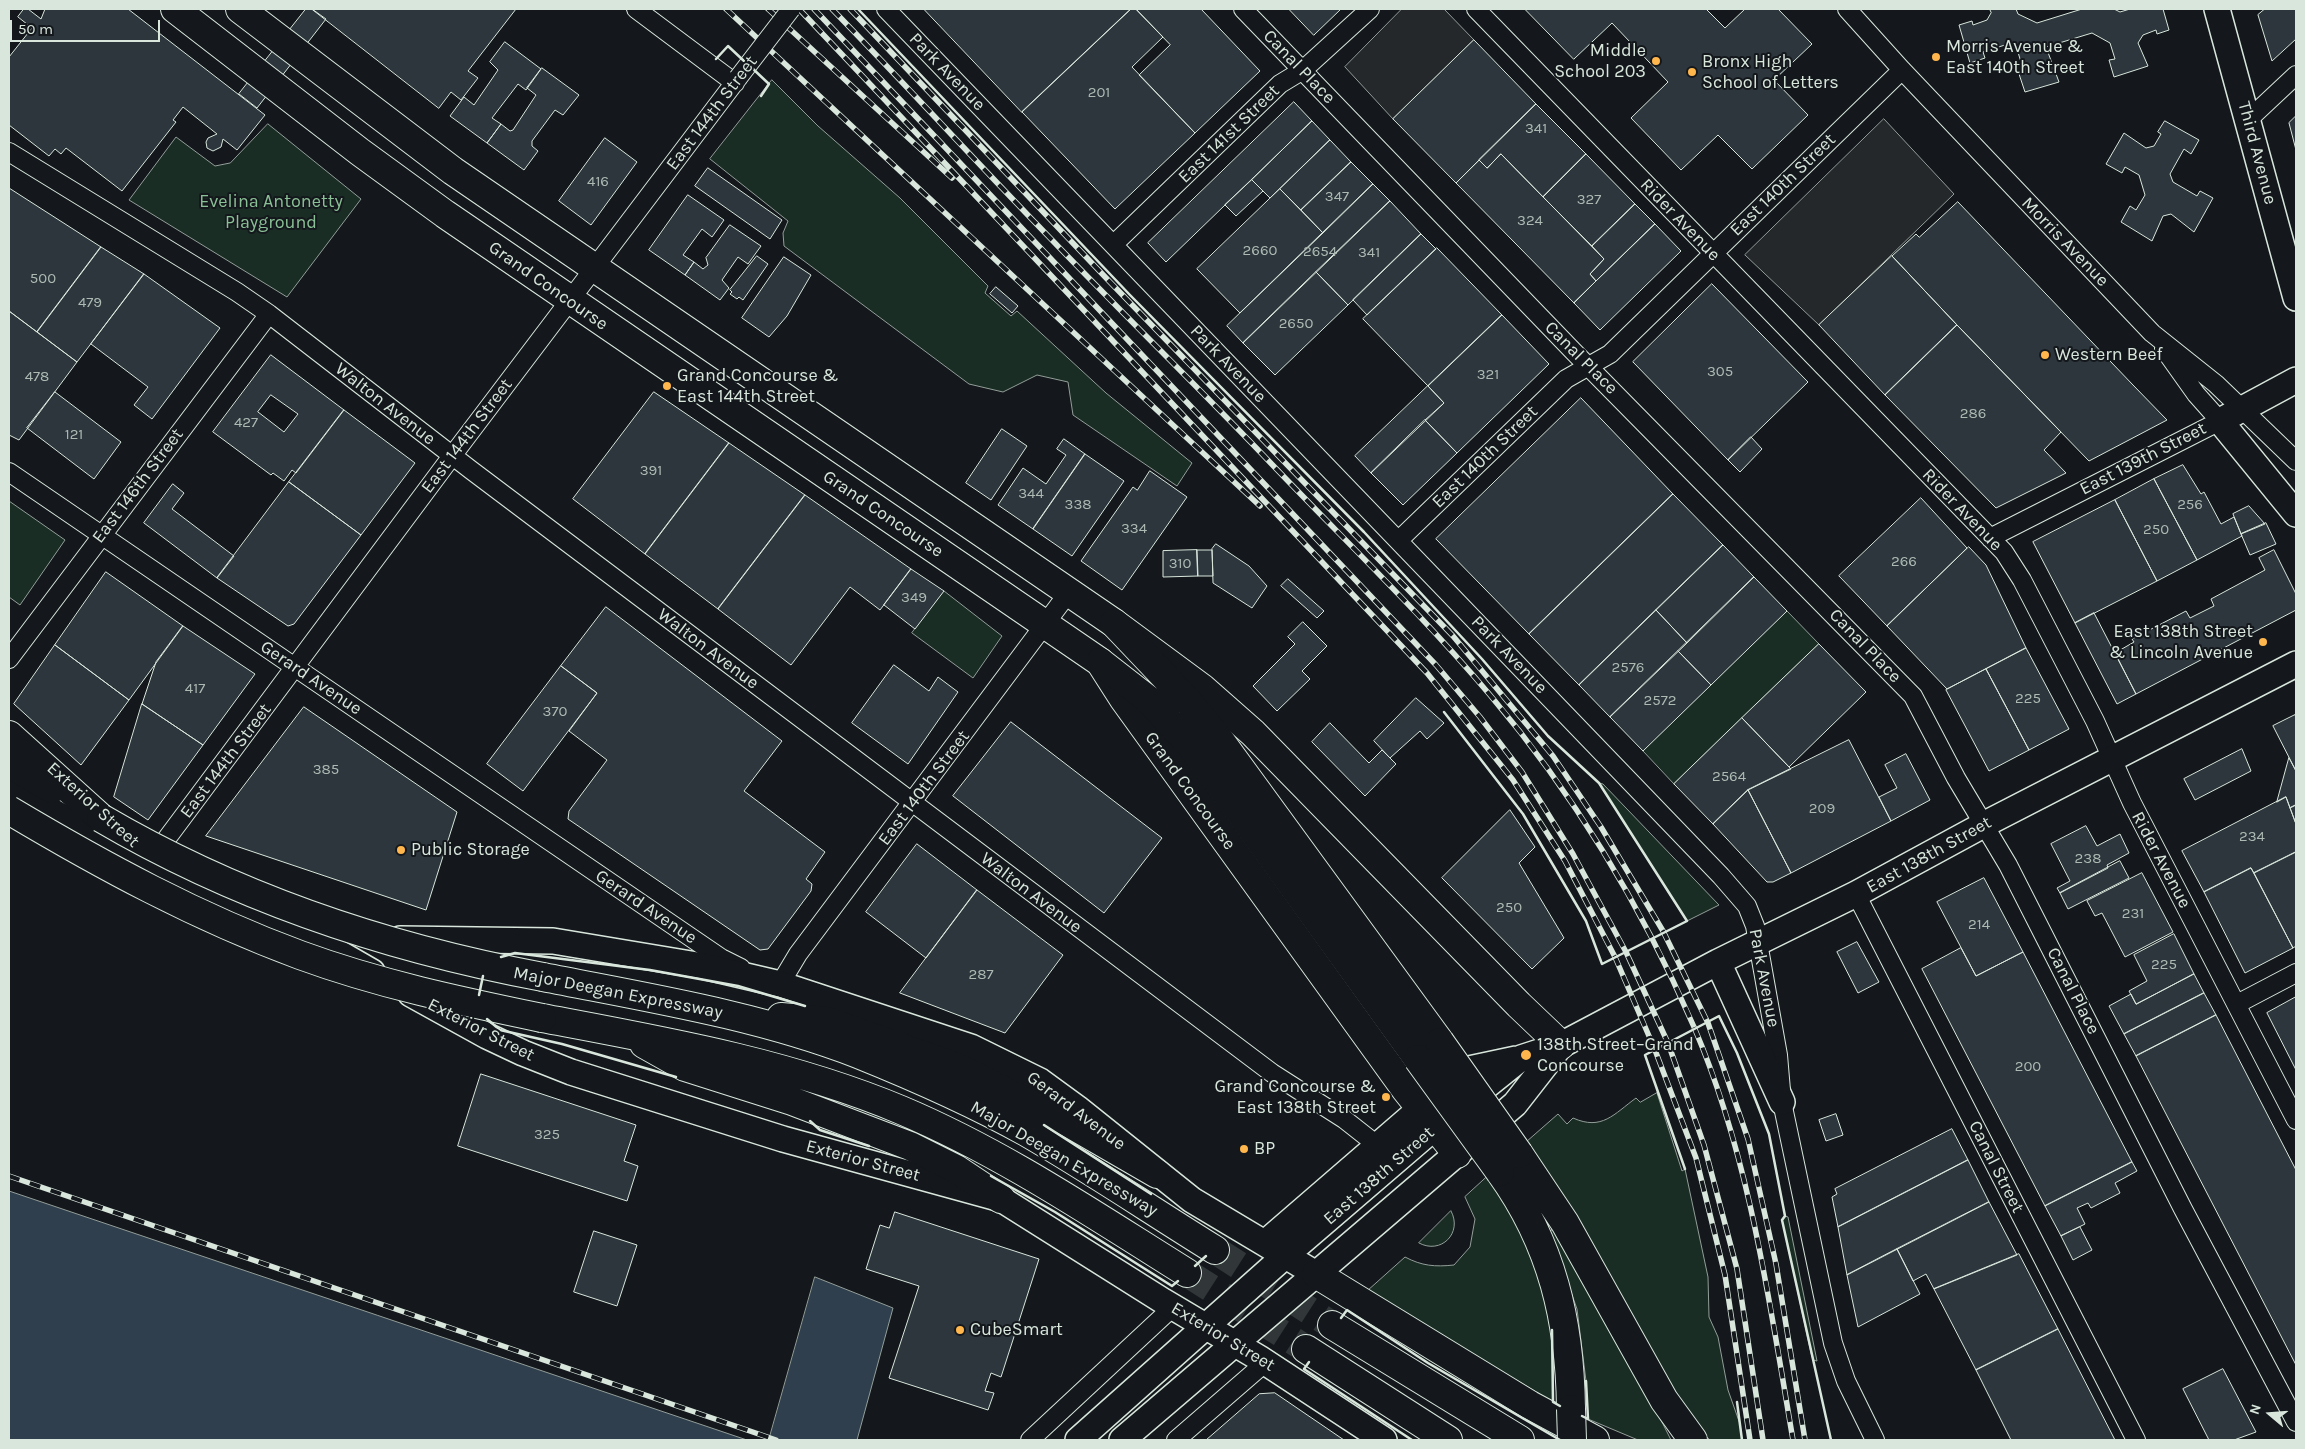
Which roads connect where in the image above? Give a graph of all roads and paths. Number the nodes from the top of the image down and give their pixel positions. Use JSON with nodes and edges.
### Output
{"nodes":[{"id":1,"x":175,"y":9,"type":"edge"},
{"id":2,"x":240,"y":9,"type":"edge"},
{"id":3,"x":636,"y":9,"type":"edge"},
{"id":4,"x":791,"y":9,"type":"edge"},
{"id":5,"x":886,"y":9,"type":"edge"},
{"id":6,"x":1243,"y":9,"type":"edge"},
{"id":7,"x":1370,"y":9,"type":"edge"},
{"id":8,"x":1476,"y":9,"type":"edge"},
{"id":9,"x":1847,"y":9,"type":"edge"},
{"id":10,"x":2217,"y":9,"type":"edge"},
{"id":11,"x":1302,"y":70,"type":"junction"},
{"id":12,"x":1902,"y":70,"type":"junction"},
{"id":13,"x":2296,"y":75,"type":"edge"},
{"id":14,"x":737,"y":81,"type":"junction"},
{"id":15,"x":2248,"y":120,"type":"junction"},
{"id":16,"x":9,"y":152,"type":"edge"},
{"id":17,"x":1114,"y":244,"type":"junction"},
{"id":18,"x":1712,"y":253,"type":"junction"},
{"id":19,"x":595,"y":267,"type":"junction"},
{"id":20,"x":2296,"y":298,"type":"edge"},
{"id":21,"x":569,"y":300,"type":"junction"},
{"id":22,"x":269,"y":314,"type":"junction"},
{"id":23,"x":2152,"y":333,"type":"junction"},
{"id":24,"x":1589,"y":365,"type":"junction"},
{"id":25,"x":2296,"y":380,"type":"edge"},
{"id":26,"x":2243,"y":409,"type":"junction"},
{"id":27,"x":2220,"y":421,"type":"junction"},
{"id":28,"x":452,"y":456,"type":"junction"},
{"id":29,"x":2296,"y":461,"type":"edge"},
{"id":30,"x":9,"y":472,"type":"edge"},
{"id":31,"x":2296,"y":514,"type":"edge"},
{"id":32,"x":101,"y":536,"type":"junction"},
{"id":33,"x":1990,"y":538,"type":"junction"},
{"id":34,"x":1398,"y":540,"type":"junction"},
{"id":35,"x":1069,"y":592,"type":"junction"},
{"id":36,"x":1114,"y":623,"type":"junction"},
{"id":37,"x":1045,"y":625,"type":"junction"},
{"id":38,"x":9,"y":659,"type":"edge"},
{"id":39,"x":1100,"y":662,"type":"junction"},
{"id":40,"x":2296,"y":664,"type":"edge"},
{"id":41,"x":296,"y":668,"type":"junction"},
{"id":42,"x":9,"y":728,"type":"edge"},
{"id":43,"x":9,"y":735,"type":"edge"},
{"id":44,"x":2112,"y":758,"type":"junction"},
{"id":45,"x":9,"y":764,"type":"edge"},
{"id":46,"x":9,"y":786,"type":"edge"},
{"id":47,"x":912,"y":804,"type":"junction"},
{"id":48,"x":9,"y":810,"type":"edge"},
{"id":49,"x":101,"y":818,"type":"junction"},
{"id":50,"x":1985,"y":824,"type":"junction"},
{"id":51,"x":150,"y":862,"type":"junction"},
{"id":52,"x":1856,"y":894,"type":"junction"},
{"id":53,"x":313,"y":938,"type":"junction"},
{"id":54,"x":389,"y":939,"type":"junction"},
{"id":55,"x":1758,"y":943,"type":"junction"},
{"id":56,"x":1718,"y":962,"type":"junction"},
{"id":57,"x":2296,"y":973,"type":"edge"},
{"id":58,"x":380,"y":976,"type":"junction"},
{"id":59,"x":780,"y":984,"type":"junction"},
{"id":60,"x":2236,"y":1004,"type":"junction"},
{"id":61,"x":720,"y":1012,"type":"junction"},
{"id":62,"x":625,"y":1034,"type":"junction"},
{"id":63,"x":1561,"y":1045,"type":"junction"},
{"id":64,"x":1782,"y":1102,"type":"junction"},
{"id":65,"x":1428,"y":1118,"type":"junction"},
{"id":66,"x":2296,"y":1120,"type":"edge"},
{"id":67,"x":1377,"y":1146,"type":"junction"},
{"id":68,"x":1457,"y":1154,"type":"junction"},
{"id":69,"x":1509,"y":1163,"type":"junction"},
{"id":70,"x":1392,"y":1165,"type":"junction"},
{"id":71,"x":1157,"y":1174,"type":"junction"},
{"id":72,"x":1001,"y":1199,"type":"junction"},
{"id":73,"x":1276,"y":1249,"type":"junction"},
{"id":74,"x":1215,"y":1250,"type":"tunnel mouth"},
{"id":75,"x":1187,"y":1273,"type":"tunnel mouth"},
{"id":76,"x":1316,"y":1274,"type":"junction"},
{"id":77,"x":1174,"y":1307,"type":"junction"},
{"id":78,"x":1332,"y":1325,"type":"tunnel mouth"},
{"id":79,"x":1208,"y":1326,"type":"junction"},
{"id":80,"x":1235,"y":1343,"type":"junction"},
{"id":81,"x":1306,"y":1349,"type":"tunnel mouth"},
{"id":82,"x":1266,"y":1362,"type":"junction"},
{"id":83,"x":2296,"y":1422,"type":"edge"},
{"id":84,"x":1030,"y":1440,"type":"edge"},
{"id":85,"x":1078,"y":1440,"type":"edge"},
{"id":86,"x":1122,"y":1440,"type":"edge"},
{"id":87,"x":1176,"y":1440,"type":"edge"},
{"id":88,"x":1384,"y":1440,"type":"edge"},
{"id":89,"x":1448,"y":1440,"type":"edge"},
{"id":90,"x":1520,"y":1440,"type":"edge"},
{"id":91,"x":1572,"y":1440,"type":"edge"},
{"id":92,"x":1595,"y":1440,"type":"edge"},
{"id":93,"x":1693,"y":1440,"type":"edge"},
{"id":94,"x":1875,"y":1440,"type":"edge"},
{"id":95,"x":2136,"y":1440,"type":"edge"}],
"edges":[{"from":1,"to":21,"type":"main road","name":"Grand Concourse"},
{"from":2,"to":19,"type":"main road"},
{"from":3,"to":14,"type":"street"},
{"from":4,"to":14,"type":"street","name":"East 144th Street","bridge":true},
{"from":5,"to":17,"type":"street","name":"Park Avenue"},
{"from":6,"to":11,"type":"street","name":"Canal Place"},
{"from":7,"to":11,"type":"street","name":"East 141st Street"},
{"from":8,"to":18,"type":"street","name":"Rider Avenue"},
{"from":9,"to":12,"type":"street","name":"Morris Avenue"},
{"from":10,"to":15,"type":"main road","name":"Third Avenue"},
{"from":11,"to":17,"type":"street","name":"East 141st Street"},
{"from":11,"to":24,"type":"street","name":"Canal Place"},
{"from":12,"to":18,"type":"street","name":"East 140th Street"},
{"from":12,"to":23,"type":"street","name":"Morris Avenue"},
{"from":13,"to":15,"type":"street"},
{"from":14,"to":19,"type":"street","name":"East 144th Street"},
{"from":15,"to":20,"type":"main road","name":"Third Avenue"},
{"from":16,"to":22,"type":"street","name":"Walton Avenue"},
{"from":17,"to":34,"type":"street","name":"Park Avenue"},
{"from":18,"to":24,"type":"street","name":"East 140th Street"},
{"from":18,"to":33,"type":"street","name":"Rider Avenue"},
{"from":19,"to":21,"type":"street","name":"East 144th Street"},
{"from":19,"to":35,"type":"main road"},
{"from":21,"to":28,"type":"street","name":"East 144th Street"},
{"from":21,"to":37,"type":"main road","name":"Grand Concourse"},
{"from":22,"to":28,"type":"street","name":"Walton Avenue"},
{"from":22,"to":32,"type":"street","name":"East 146th Street"},
{"from":23,"to":26,"type":"street","name":"Morris Avenue"},
{"from":23,"to":27,"type":"street"},
{"from":24,"to":34,"type":"street","name":"East 140th Street"},
{"from":24,"to":50,"type":"street","name":"Canal Place"},
{"from":25,"to":26,"type":"main road","name":"East 139th Street"},
{"from":26,"to":27,"type":"main road","name":"East 139th Street"},
{"from":26,"to":29,"type":"street","name":"Morris Avenue"},
{"from":27,"to":31,"type":"main road"},
{"from":27,"to":33,"type":"street","name":"East 139th Street"},
{"from":28,"to":41,"type":"street","name":"East 144th Street"},
{"from":28,"to":47,"type":"street","name":"Walton Avenue"},
{"from":30,"to":32,"type":"street","name":"Gerard Avenue"},
{"from":32,"to":38,"type":"street","name":"East 146th Street"},
{"from":32,"to":41,"type":"street","name":"Gerard Avenue"},
{"from":33,"to":44,"type":"street","name":"Rider Avenue"},
{"from":34,"to":55,"type":"street","name":"Park Avenue"},
{"from":35,"to":36,"type":"main road"},
{"from":35,"to":37,"type":"street","name":"East 140th Street"},
{"from":36,"to":63,"type":"main road"},
{"from":36,"to":69,"type":"main road","bridge":true},
{"from":37,"to":39,"type":"main road","name":"Grand Concourse"},
{"from":37,"to":47,"type":"street","name":"East 140th Street"},
{"from":39,"to":65,"type":"main road","name":"Grand Concourse"},
{"from":39,"to":69,"type":"main road","bridge":true},
{"from":40,"to":44,"type":"main road","name":"East 138th Street"},
{"from":41,"to":51,"type":"street","name":"East 144th Street"},
{"from":41,"to":59,"type":"street","name":"Gerard Avenue"},
{"from":42,"to":51,"type":"main road","name":"Exterior Street"},
{"from":43,"to":49,"type":"main road"},
{"from":44,"to":50,"type":"main road","name":"East 138th Street"},
{"from":44,"to":60,"type":"street","name":"Rider Avenue"},
{"from":45,"to":49,"type":"main road","name":"Major Deegan Expressway"},
{"from":46,"to":51,"type":"main road","name":"Exterior Street"},
{"from":47,"to":59,"type":"street","name":"East 140th Street"},
{"from":47,"to":67,"type":"street","name":"Walton Avenue"},
{"from":48,"to":62,"type":"main road","name":"Major Deegan Expressway","bridge":true},
{"from":49,"to":61,"type":"main road","name":"Major Deegan Expressway","bridge":true},
{"from":50,"to":52,"type":"main road","name":"East 138th Street"},
{"from":50,"to":83,"type":"street","name":"Canal Place"},
{"from":51,"to":53,"type":"main road","name":"Exterior Street"},
{"from":52,"to":55,"type":"main road","name":"East 138th Street"},
{"from":52,"to":95,"type":"street","name":"Canal Street"},
{"from":53,"to":54,"type":"main road","name":"Exterior Street"},
{"from":53,"to":58,"type":"main road","name":"Exterior Street"},
{"from":54,"to":58,"type":"main road"},
{"from":54,"to":59,"type":"main road","name":"Exterior Street"},
{"from":55,"to":56,"type":"main road","name":"East 138th Street"},
{"from":55,"to":64,"type":"street","name":"Park Avenue"},
{"from":56,"to":63,"type":"main road","name":"East 138th Street"},
{"from":56,"to":64,"type":"main road"},
{"from":57,"to":60,"type":"street"},
{"from":58,"to":72,"type":"main road","name":"Exterior Street"},
{"from":59,"to":71,"type":"main road","name":"Gerard Avenue"},
{"from":60,"to":66,"type":"street","name":"Rider Avenue"},
{"from":61,"to":71,"type":"main road"},
{"from":61,"to":74,"type":"main road","name":"Major Deegan Expressway"},
{"from":62,"to":72,"type":"main road"},
{"from":62,"to":75,"type":"main road","name":"Major Deegan Expressway"},
{"from":63,"to":65,"type":"main road","name":"East 138th Street"},
{"from":63,"to":68,"type":"main road","name":"East 138th Street"},
{"from":64,"to":94,"type":"street","name":"Park Avenue"},
{"from":65,"to":67,"type":"main road"},
{"from":65,"to":68,"type":"main road","name":"Grand Concourse"},
{"from":65,"to":70,"type":"main road","name":"East 138th Street"},
{"from":67,"to":70,"type":"street","name":"Walton Avenue"},
{"from":67,"to":73,"type":"main road"},
{"from":68,"to":76,"type":"main road","name":"East 138th Street"},
{"from":69,"to":91,"type":"main road","bridge":true},
{"from":69,"to":93,"type":"main road"},
{"from":70,"to":73,"type":"main road","name":"East 138th Street"},
{"from":71,"to":73,"type":"main road","name":"Gerard Avenue"},
{"from":72,"to":77,"type":"main road","name":"Exterior Street"},
{"from":73,"to":76,"type":"main road","name":"Gerard Avenue"},
{"from":73,"to":79,"type":"main road","name":"East 138th Street"},
{"from":76,"to":80,"type":"main road","name":"East 138th Street"},
{"from":76,"to":92,"type":"main road"},
{"from":77,"to":79,"type":"main road","name":"Exterior Street"},
{"from":77,"to":84,"type":"street"},
{"from":78,"to":90,"type":"main road"},
{"from":79,"to":80,"type":"main road","name":"Exterior Street"},
{"from":79,"to":85,"type":"main road","name":"East 138th Street"},
{"from":80,"to":82,"type":"main road","name":"Exterior Street"},
{"from":80,"to":86,"type":"main road","name":"East 138th Street"},
{"from":81,"to":89,"type":"main road"},
{"from":82,"to":87,"type":"street"},
{"from":82,"to":88,"type":"main road","name":"Exterior Street"}]}
